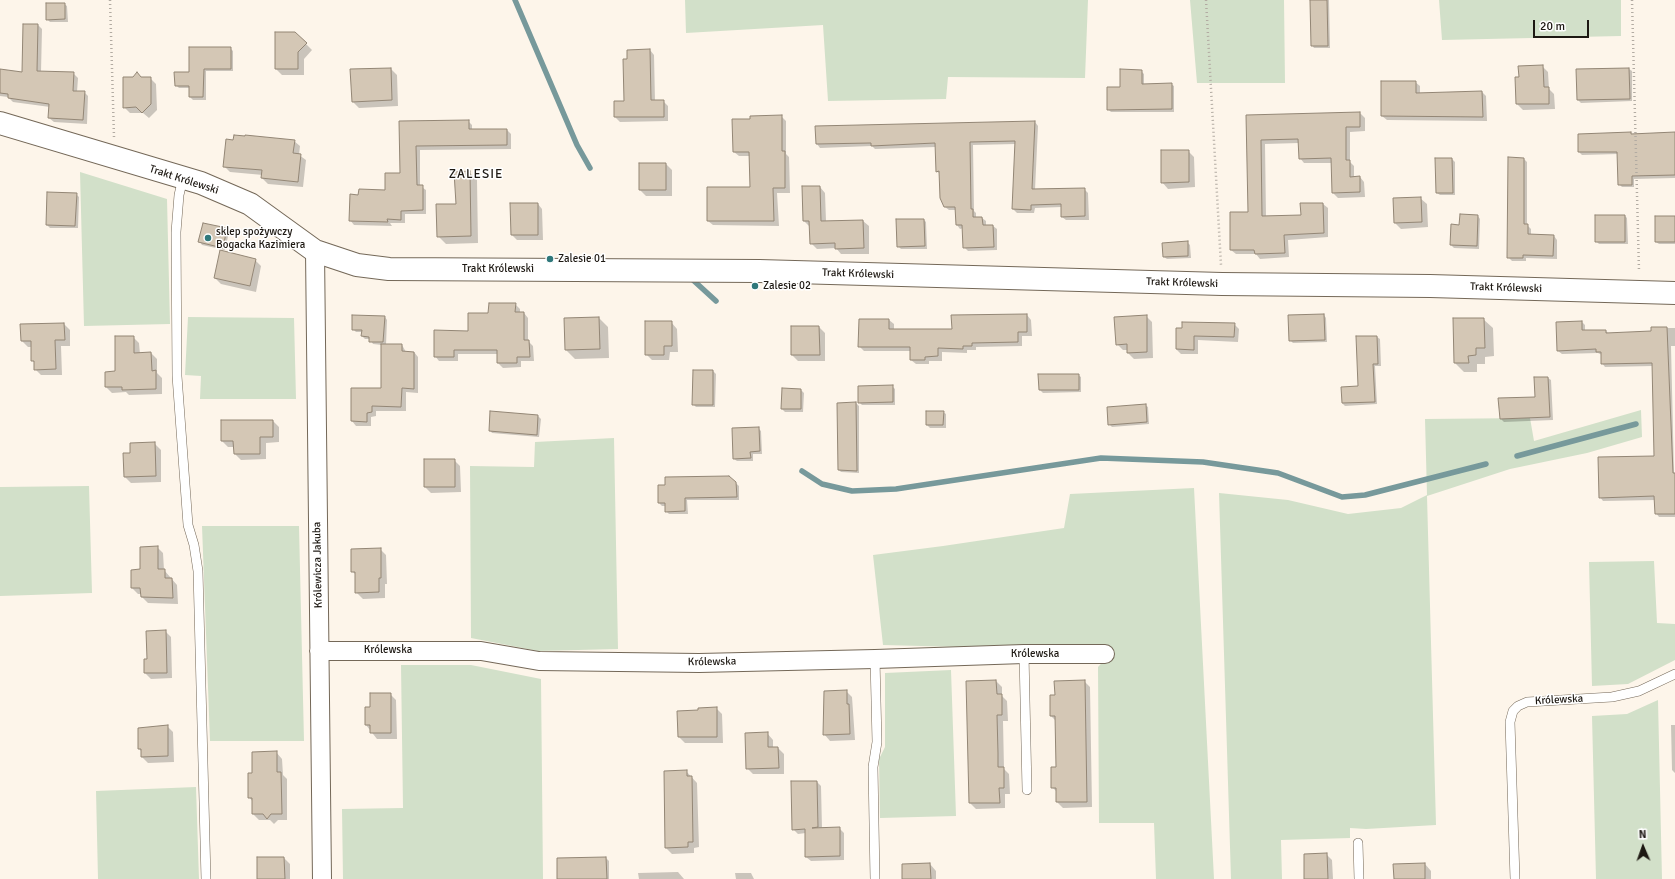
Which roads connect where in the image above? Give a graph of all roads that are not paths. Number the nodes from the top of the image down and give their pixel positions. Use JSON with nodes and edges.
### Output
{"nodes":[{"id":1,"x":0,"y":123,"type":"edge"},
{"id":2,"x":184,"y":178,"type":"junction"},
{"id":3,"x":315,"y":251,"type":"junction"},
{"id":4,"x":1675,"y":293,"type":"edge"},
{"id":5,"x":319,"y":651,"type":"junction"},
{"id":6,"x":1024,"y":654,"type":"junction"},
{"id":7,"x":1105,"y":654,"type":"dead end"},
{"id":8,"x":875,"y":659,"type":"junction"},
{"id":9,"x":1675,"y":674,"type":"edge"},
{"id":10,"x":1027,"y":790,"type":"dead end"},
{"id":11,"x":1358,"y":843,"type":"dead end"},
{"id":12,"x":206,"y":879,"type":"edge"},
{"id":13,"x":322,"y":879,"type":"edge"},
{"id":14,"x":875,"y":879,"type":"edge"},
{"id":15,"x":1358,"y":879,"type":"edge"},
{"id":16,"x":1515,"y":879,"type":"edge"}],
"edges":[{"from":1,"to":2,"type":"street","name":"Trakt Królewski"},
{"from":2,"to":3,"type":"street","name":"Trakt Królewski"},
{"from":2,"to":12,"type":"lane"},
{"from":3,"to":4,"type":"street","name":"Trakt Królewski"},
{"from":3,"to":5,"type":"street","name":"Królewicza Jakuba"},
{"from":5,"to":8,"type":"street","name":"Królewska"},
{"from":5,"to":13,"type":"street","name":"Królewicza Jakuba"},
{"from":6,"to":7,"type":"street","name":"Królewska"},
{"from":6,"to":8,"type":"street","name":"Królewska"},
{"from":6,"to":10,"type":"lane"},
{"from":8,"to":14,"type":"lane"},
{"from":9,"to":16,"type":"lane","name":"Królewska"},
{"from":11,"to":15,"type":"lane"}]}
